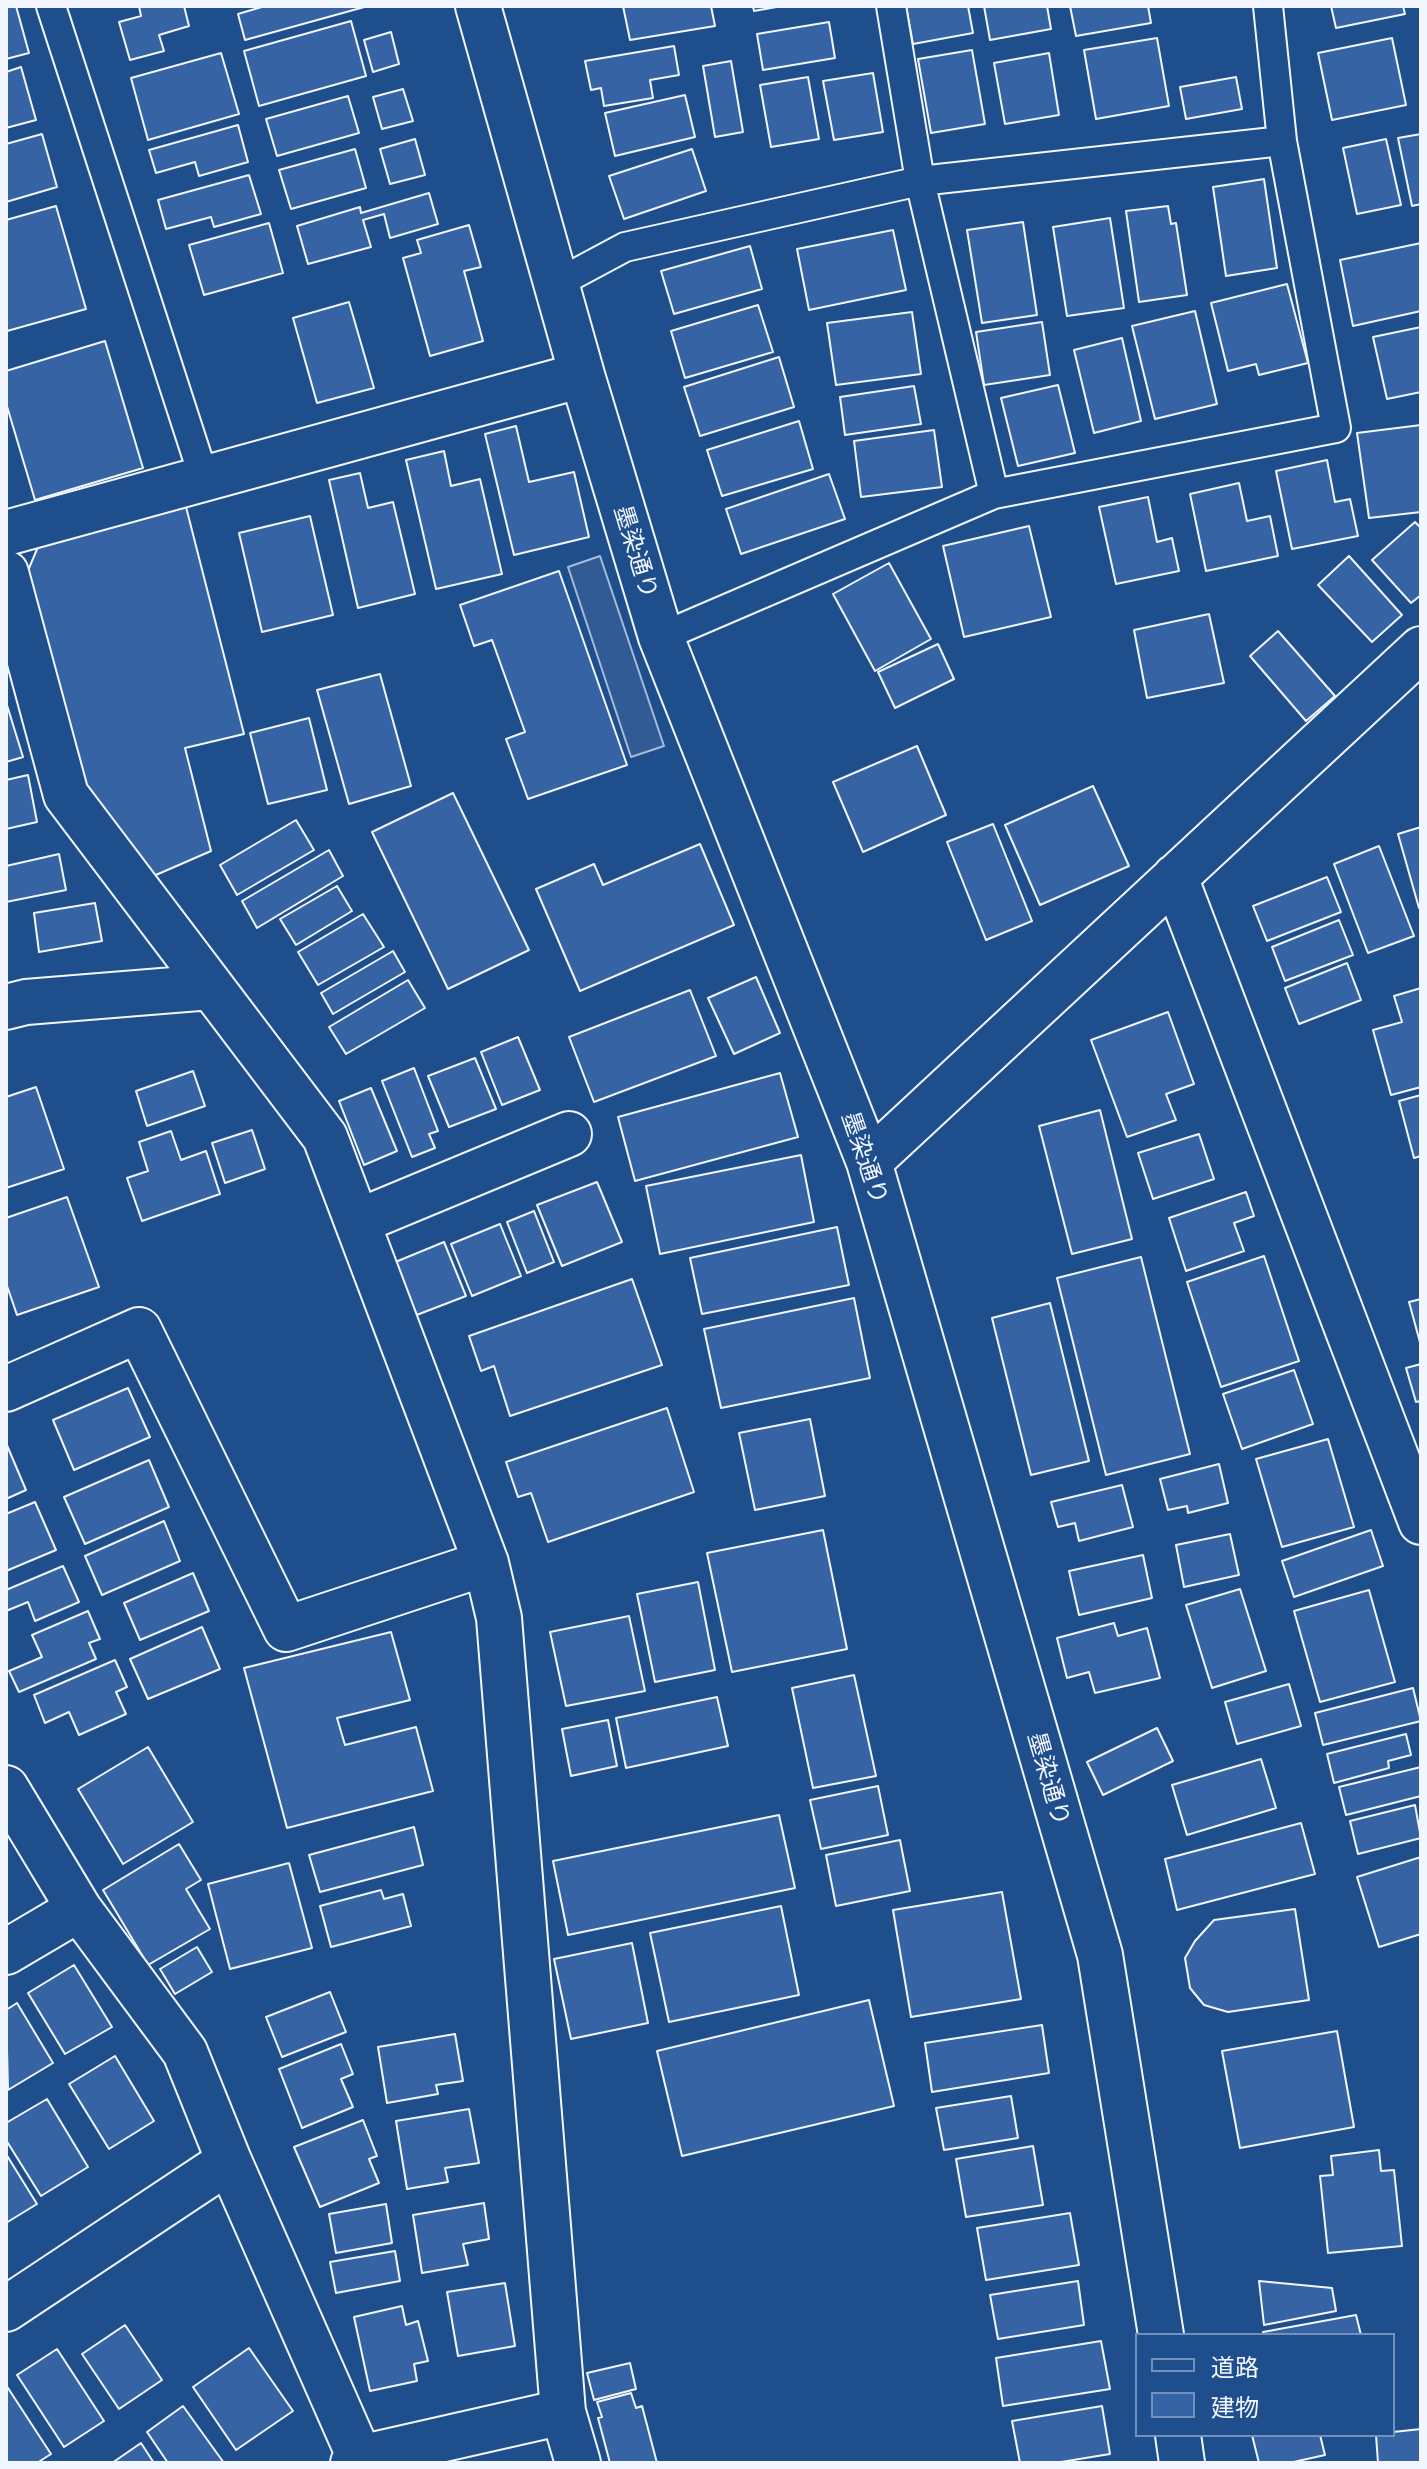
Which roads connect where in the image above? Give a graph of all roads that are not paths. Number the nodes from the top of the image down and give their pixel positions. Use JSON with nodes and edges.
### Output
{"nodes":[{"id":1,"x":51,"y":6,"type":"edge"},
{"id":2,"x":478,"y":6,"type":"edge"},
{"id":3,"x":891,"y":6,"type":"edge"},
{"id":4,"x":1268,"y":6,"type":"edge"},
{"id":5,"x":1282,"y":141,"type":"junction"},
{"id":6,"x":920,"y":181,"type":"junction"},
{"id":7,"x":556,"y":284,"type":"junction"},
{"id":8,"x":582,"y":375,"type":"junction"},
{"id":9,"x":204,"y":478,"type":"junction"},
{"id":10,"x":994,"y":494,"type":"junction"},
{"id":11,"x":6,"y":533,"type":"edge"},
{"id":12,"x":6,"y":573,"type":"edge"},
{"id":13,"x":661,"y":637,"type":"junction"},
{"id":14,"x":1421,"y":649,"type":"edge"},
{"id":15,"x":1175,"y":877,"type":"junction"},
{"id":16,"x":211,"y":987,"type":"junction"},
{"id":17,"x":6,"y":1007,"type":"edge"},
{"id":18,"x":569,"y":1134,"type":"dead end"},
{"id":19,"x":869,"y":1162,"type":"junction"},
{"id":20,"x":357,"y":1222,"type":"junction"},
{"id":21,"x":6,"y":1389,"type":"edge"},
{"id":22,"x":1421,"y":1522,"type":"edge"},
{"id":23,"x":486,"y":1563,"type":"junction"},
{"id":24,"x":6,"y":1788,"type":"edge"},
{"id":25,"x":79,"y":1909,"type":"junction"},
{"id":26,"x":6,"y":1952,"type":"edge"},
{"id":27,"x":229,"y":2161,"type":"junction"},
{"id":28,"x":6,"y":2309,"type":"edge"},
{"id":29,"x":1161,"y":2333,"type":"edge"},
{"id":30,"x":563,"y":2412,"type":"junction"},
{"id":31,"x":1178,"y":2437,"type":"edge"},
{"id":32,"x":356,"y":2460,"type":"edge"},
{"id":33,"x":578,"y":2463,"type":"edge"},
{"id":34,"x":1182,"y":2463,"type":"edge"}],
"edges":[{"from":1,"to":9,"type":"lane"},
{"from":2,"to":7,"type":"street","name":"墨染通り"},
{"from":3,"to":6,"type":"lane"},
{"from":4,"to":5,"type":"lane"},
{"from":5,"to":6,"type":"lane"},
{"from":5,"to":10,"type":"lane"},
{"from":6,"to":7,"type":"lane"},
{"from":6,"to":10,"type":"lane"},
{"from":7,"to":8,"type":"street","name":"墨染通り"},
{"from":8,"to":9,"type":"street"},
{"from":8,"to":13,"type":"street","name":"墨染通り"},
{"from":9,"to":11,"type":"street"},
{"from":10,"to":13,"type":"lane"},
{"from":12,"to":16,"type":"street"},
{"from":13,"to":19,"type":"street","name":"墨染通り"},
{"from":14,"to":15,"type":"street"},
{"from":15,"to":19,"type":"street"},
{"from":15,"to":22,"type":"street"},
{"from":16,"to":17,"type":"street"},
{"from":16,"to":20,"type":"street"},
{"from":18,"to":20,"type":"street"},
{"from":19,"to":29,"type":"street","name":"墨染通り"},
{"from":20,"to":23,"type":"street"},
{"from":21,"to":23,"type":"street"},
{"from":23,"to":30,"type":"street"},
{"from":24,"to":25,"type":"street"},
{"from":25,"to":26,"type":"street"},
{"from":25,"to":27,"type":"street"},
{"from":27,"to":28,"type":"street"},
{"from":27,"to":32,"type":"street"},
{"from":30,"to":32,"type":"street"},
{"from":30,"to":33,"type":"street"},
{"from":31,"to":34,"type":"street"}]}
